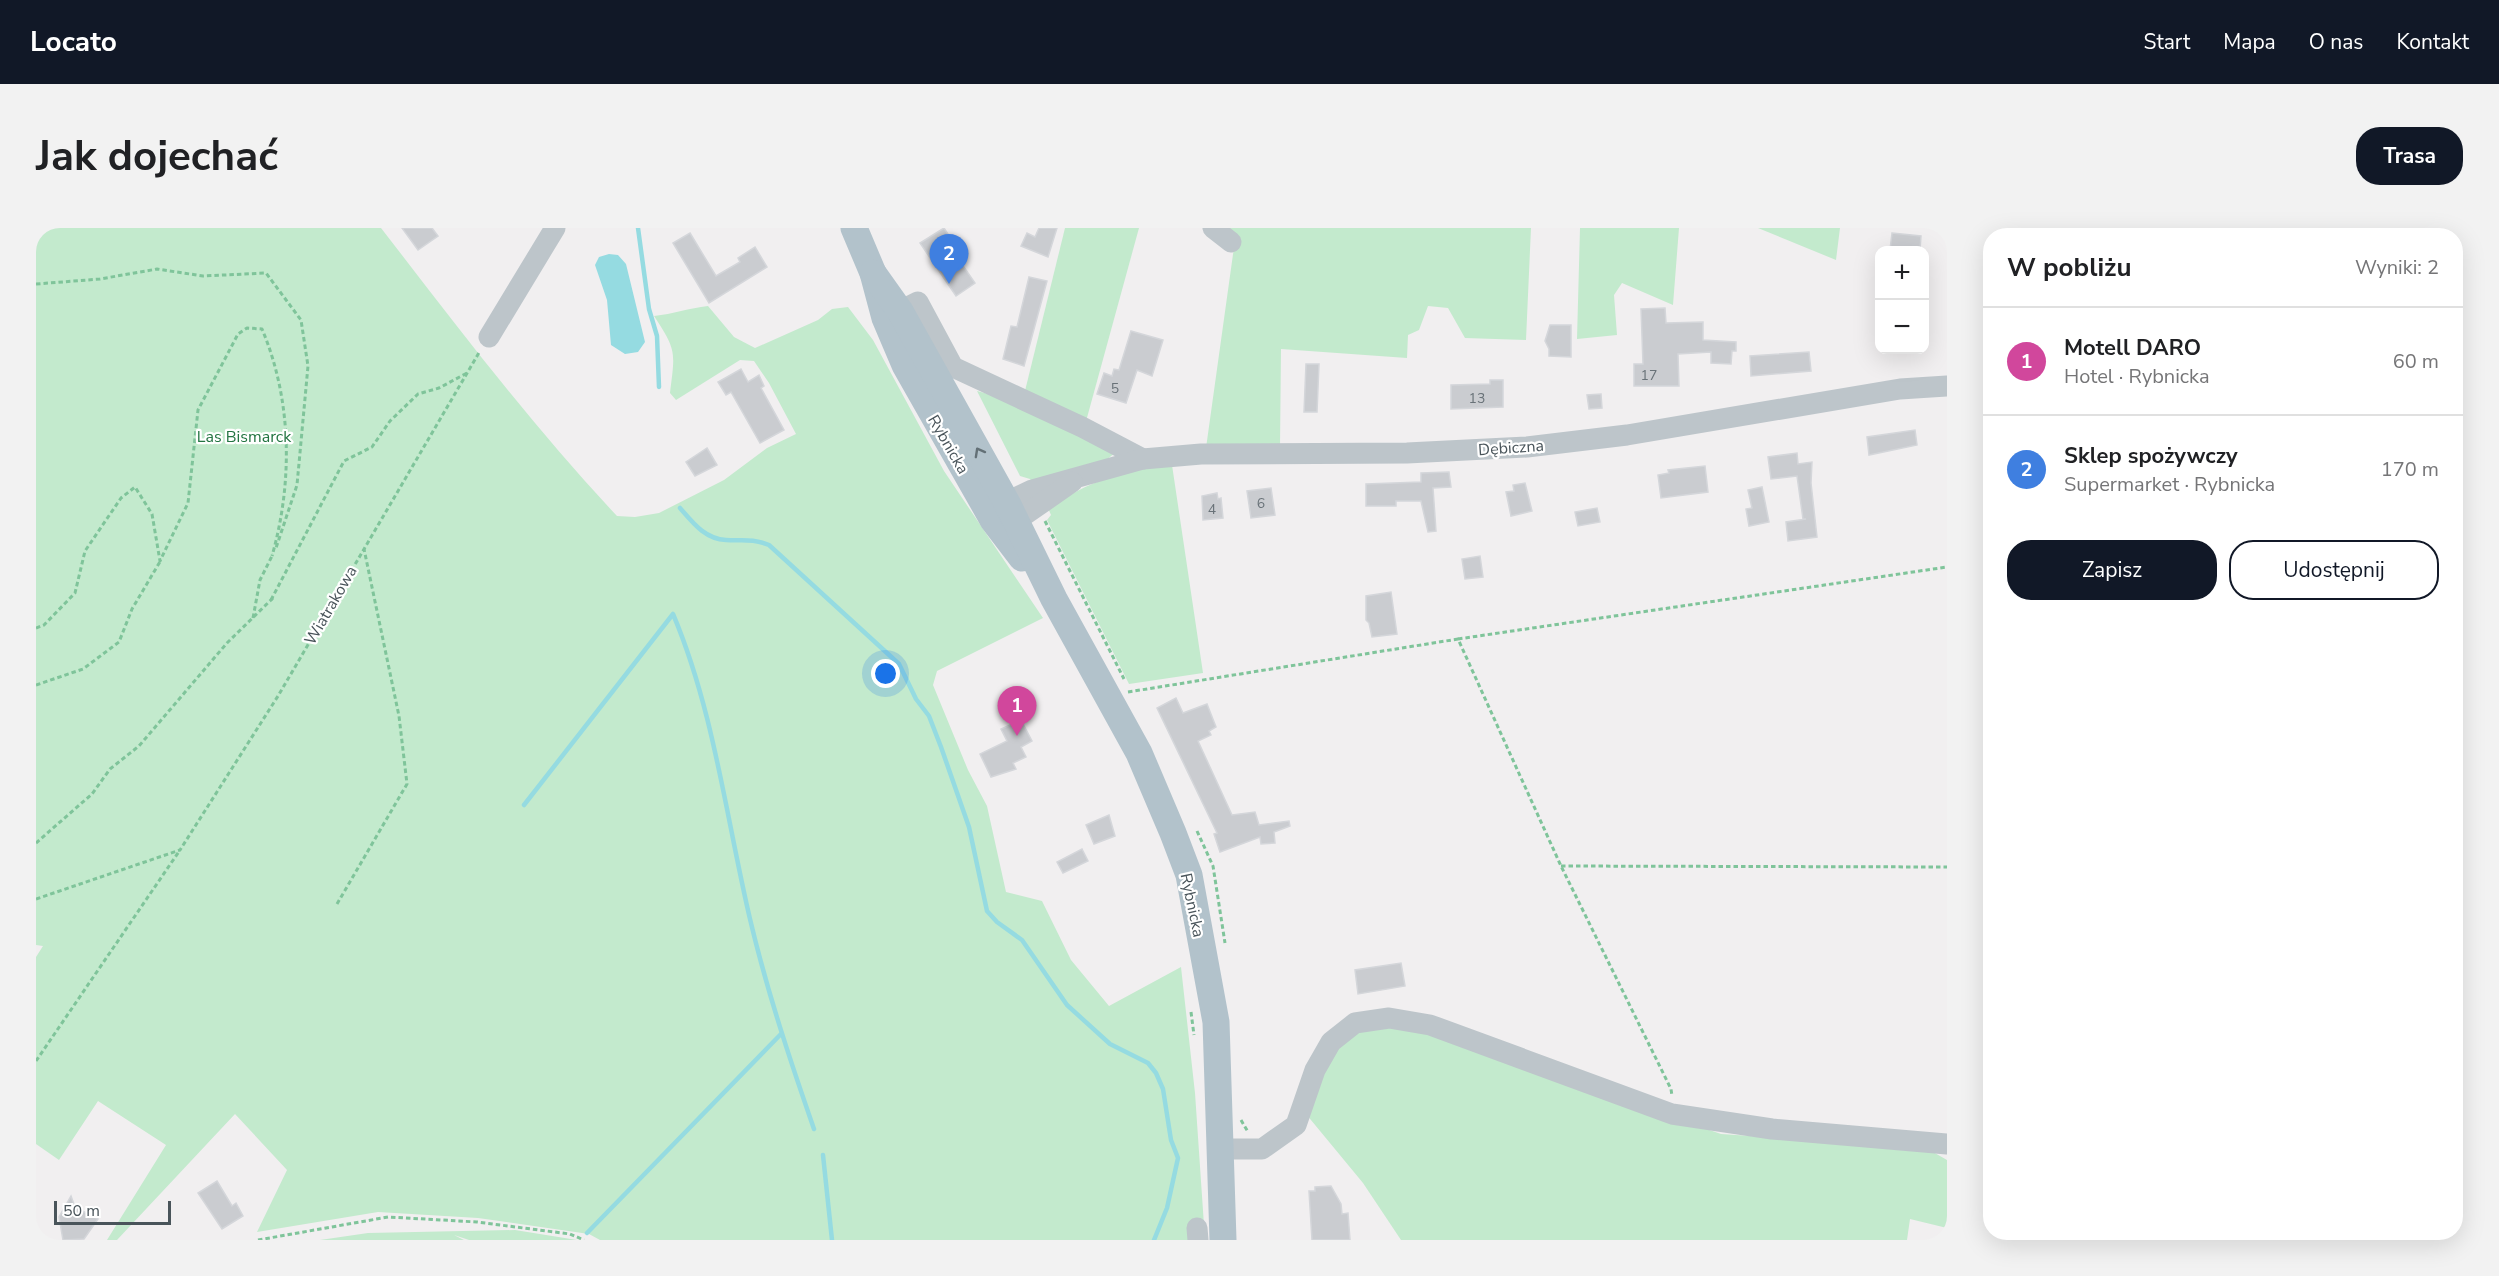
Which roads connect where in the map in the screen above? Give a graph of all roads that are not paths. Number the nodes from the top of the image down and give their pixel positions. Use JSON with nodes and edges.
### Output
{"nodes":[{"id":1,"x":555,"y":228,"type":"edge"},
{"id":2,"x":854,"y":228,"type":"edge"},
{"id":3,"x":1213,"y":228,"type":"edge"},
{"id":4,"x":1232,"y":242,"type":"dead end"},
{"id":5,"x":893,"y":315,"type":"junction"},
{"id":6,"x":489,"y":337,"type":"road end"},
{"id":7,"x":1947,"y":386,"type":"edge"},
{"id":8,"x":1143,"y":459,"type":"junction"},
{"id":9,"x":1005,"y":514,"type":"junction"},
{"id":10,"x":1947,"y":1144,"type":"edge"},
{"id":11,"x":1222,"y":1149,"type":"junction"},
{"id":12,"x":1223,"y":1240,"type":"edge"}],
"edges":[{"from":1,"to":6,"type":"street"},
{"from":2,"to":5,"type":"main road","name":"Rybnicka"},
{"from":3,"to":4,"type":"street"},
{"from":5,"to":8,"type":"street"},
{"from":5,"to":9,"type":"main road","name":"Rybnicka"},
{"from":7,"to":8,"type":"street","name":"Dębiczna"},
{"from":8,"to":9,"type":"street","name":"Dębiczna"},
{"from":9,"to":11,"type":"main road","name":"Rybnicka"},
{"from":10,"to":11,"type":"street"},
{"from":11,"to":12,"type":"main road","name":"Rybnicka"}]}
